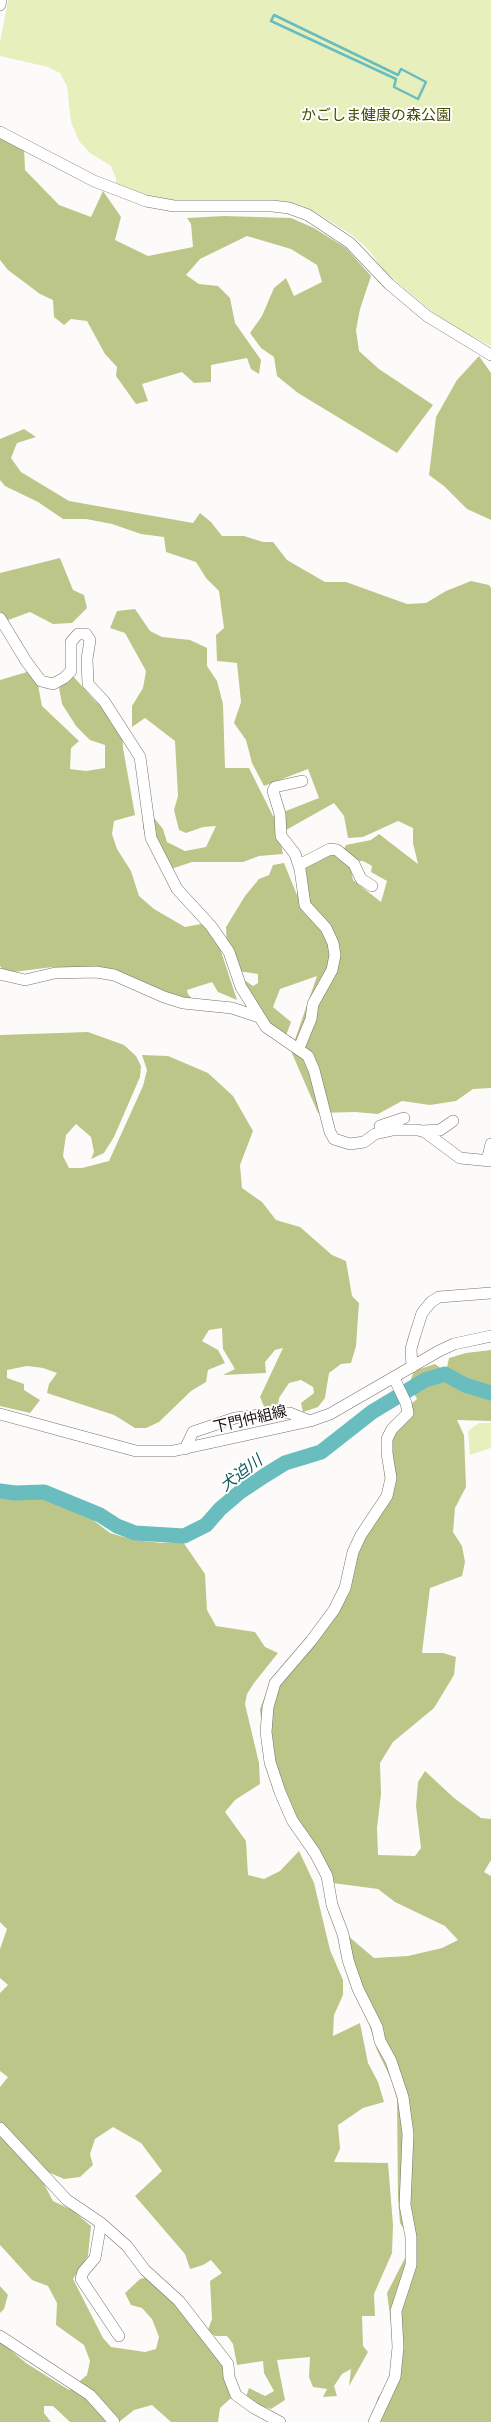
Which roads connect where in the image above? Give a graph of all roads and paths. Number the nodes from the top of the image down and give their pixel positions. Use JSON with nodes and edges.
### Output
{"nodes":[{"id":1,"x":1,"y":0,"type":"edge"},
{"id":2,"x":0,"y":5,"type":"edge"},
{"id":3,"x":0,"y":132,"type":"edge"},
{"id":4,"x":491,"y":355,"type":"edge"},
{"id":5,"x":0,"y":618,"type":"edge"},
{"id":6,"x":302,"y":781,"type":"dead end"},
{"id":7,"x":299,"y":865,"type":"junction"},
{"id":8,"x":372,"y":886,"type":"dead end"},
{"id":9,"x":0,"y":974,"type":"edge"},
{"id":10,"x":260,"y":1018,"type":"junction"},
{"id":11,"x":298,"y":1048,"type":"junction"},
{"id":12,"x":404,"y":1118,"type":"dead end"},
{"id":13,"x":453,"y":1121,"type":"dead end"},
{"id":14,"x":423,"y":1131,"type":"junction"},
{"id":15,"x":375,"y":1134,"type":"junction"},
{"id":16,"x":491,"y":1144,"type":"edge"},
{"id":17,"x":489,"y":1161,"type":"edge"},
{"id":18,"x":491,"y":1293,"type":"edge"},
{"id":19,"x":491,"y":1336,"type":"edge"},
{"id":20,"x":412,"y":1367,"type":"junction"},
{"id":21,"x":394,"y":1378,"type":"junction"},
{"id":22,"x":0,"y":1414,"type":"edge"},
{"id":23,"x":310,"y":1421,"type":"junction"},
{"id":24,"x":186,"y":1449,"type":"junction"},
{"id":25,"x":0,"y":2128,"type":"edge"},
{"id":26,"x":101,"y":2223,"type":"junction"},
{"id":27,"x":0,"y":2336,"type":"edge"},
{"id":28,"x":119,"y":2336,"type":"dead end"},
{"id":29,"x":114,"y":2422,"type":"edge"},
{"id":30,"x":280,"y":2422,"type":"edge"},
{"id":31,"x":374,"y":2422,"type":"edge"}],
"edges":[{"from":1,"to":2,"type":"street"},
{"from":3,"to":4,"type":"street"},
{"from":5,"to":10,"type":"street"},
{"from":6,"to":7,"type":"street"},
{"from":7,"to":8,"type":"street"},
{"from":7,"to":11,"type":"street"},
{"from":9,"to":10,"type":"street"},
{"from":10,"to":11,"type":"street"},
{"from":11,"to":15,"type":"street"},
{"from":12,"to":15,"type":"street"},
{"from":13,"to":14,"type":"street"},
{"from":14,"to":15,"type":"street"},
{"from":14,"to":17,"type":"street"},
{"from":16,"to":17,"type":"street"},
{"from":18,"to":20,"type":"street"},
{"from":19,"to":20,"type":"street","name":"下門仲組線"},
{"from":20,"to":21,"type":"street","name":"下門仲組線"},
{"from":21,"to":23,"type":"street","name":"下門仲組線"},
{"from":21,"to":31,"type":"street"},
{"from":22,"to":24,"type":"street","name":"下門仲組線"},
{"from":23,"to":24,"type":"street","name":"下門仲組線"},
{"from":23,"to":24,"type":"street"},
{"from":25,"to":26,"type":"street"},
{"from":26,"to":28,"type":"street"},
{"from":26,"to":30,"type":"street"},
{"from":27,"to":29,"type":"street"}]}
